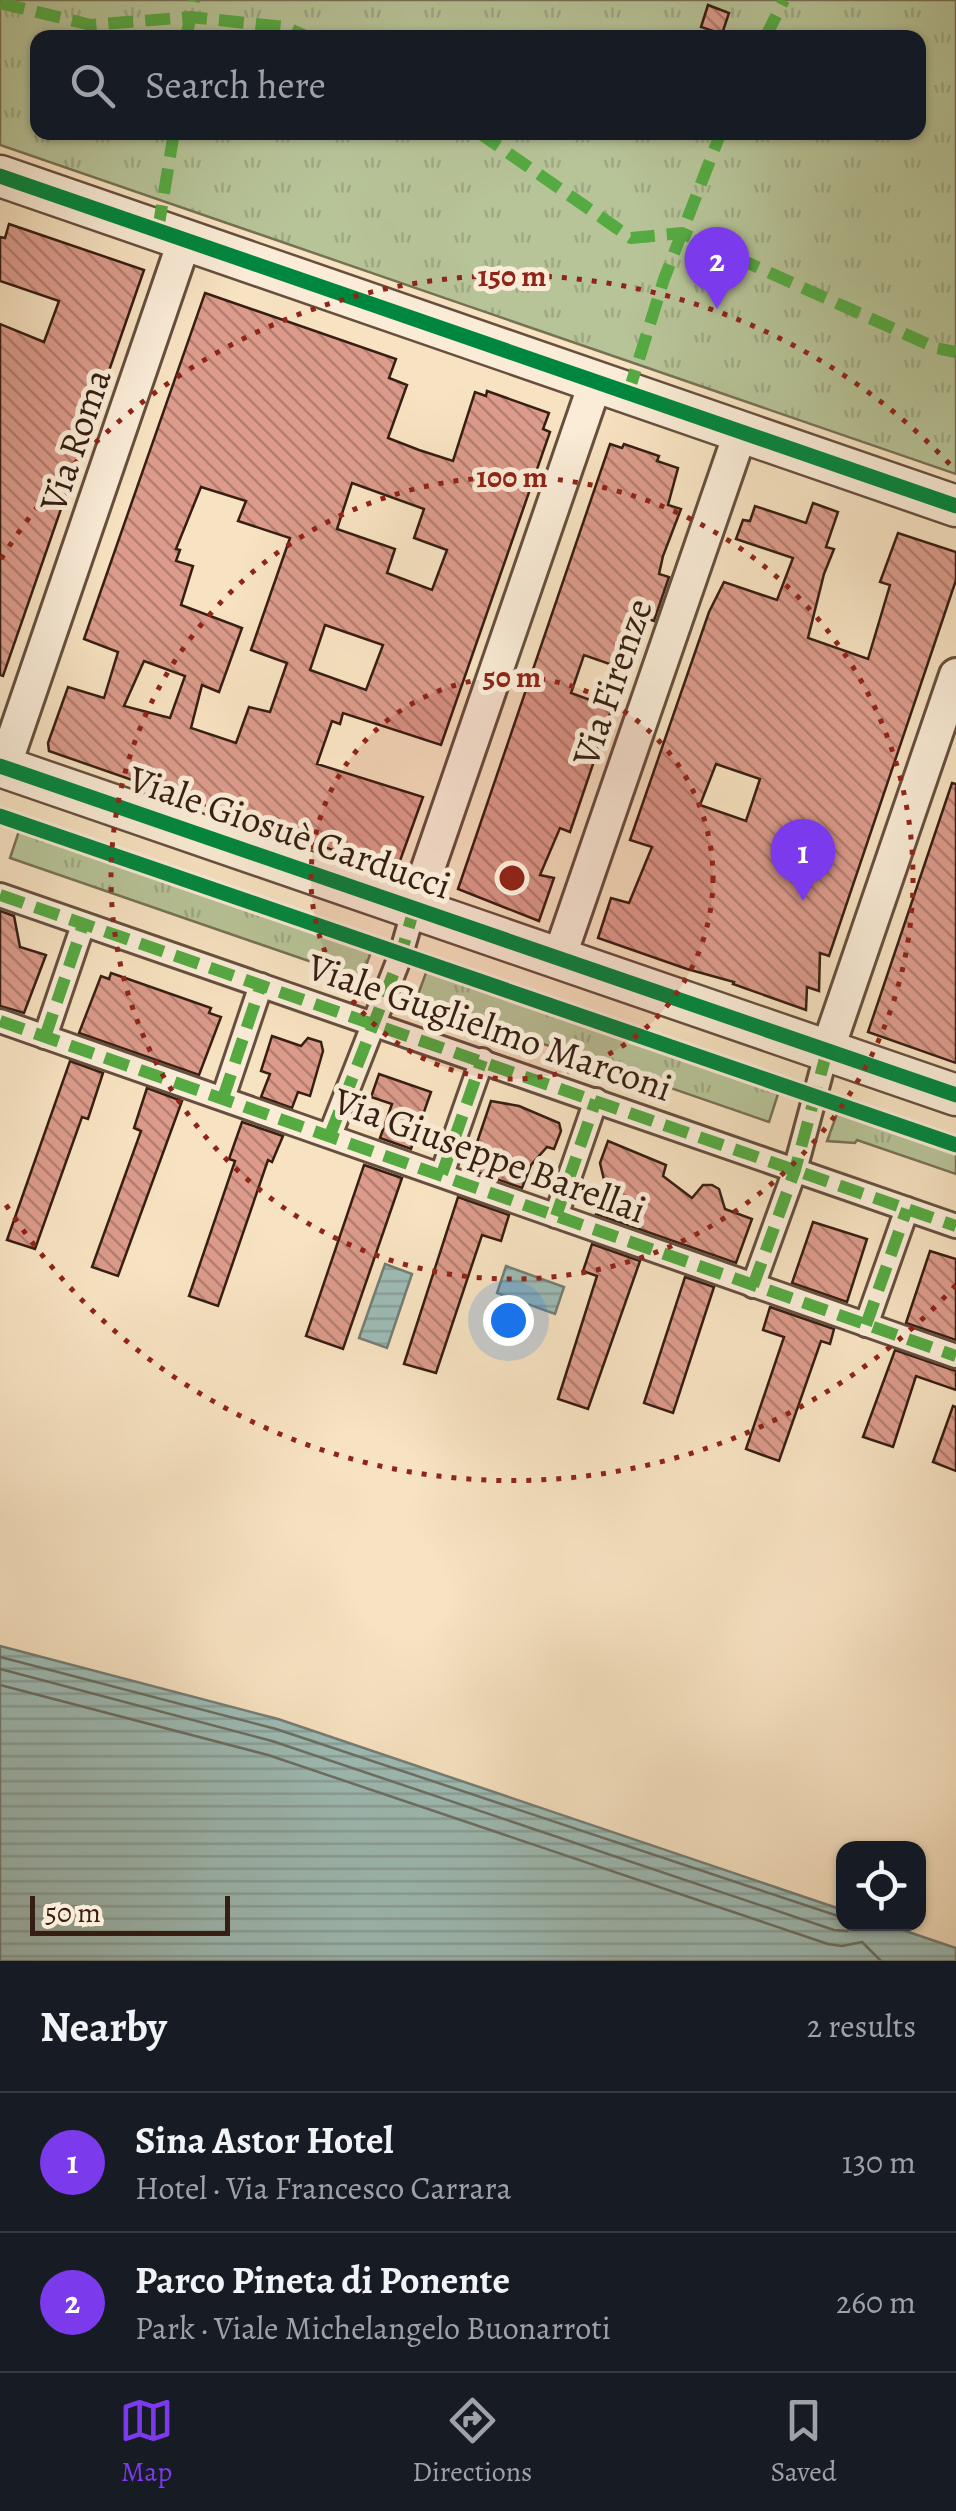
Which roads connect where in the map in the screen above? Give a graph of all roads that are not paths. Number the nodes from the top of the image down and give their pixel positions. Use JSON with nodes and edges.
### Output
{"nodes":[{"id":1,"x":0,"y":176,"type":"edge"},
{"id":2,"x":186,"y":240,"type":"junction"},
{"id":3,"x":596,"y":382,"type":"junction"},
{"id":4,"x":741,"y":431,"type":"junction"},
{"id":5,"x":956,"y":506,"type":"edge"},
{"id":6,"x":956,"y":675,"type":"edge"},
{"id":7,"x":1,"y":771,"type":"edge"},
{"id":8,"x":0,"y":895,"type":"edge"},
{"id":9,"x":414,"y":909,"type":"junction"},
{"id":10,"x":84,"y":924,"type":"junction"},
{"id":11,"x":559,"y":958,"type":"junction"},
{"id":12,"x":261,"y":985,"type":"junction"},
{"id":13,"x":0,"y":1022,"type":"edge"},
{"id":14,"x":374,"y":1023,"type":"junction"},
{"id":15,"x":45,"y":1037,"type":"junction"},
{"id":16,"x":827,"y":1051,"type":"junction"},
{"id":17,"x":482,"y":1060,"type":"junction"},
{"id":18,"x":956,"y":1095,"type":"edge"},
{"id":19,"x":222,"y":1098,"type":"junction"},
{"id":20,"x":596,"y":1100,"type":"junction"},
{"id":21,"x":330,"y":1135,"type":"junction"},
{"id":22,"x":795,"y":1170,"type":"junction"},
{"id":23,"x":442,"y":1174,"type":"junction"},
{"id":24,"x":907,"y":1209,"type":"junction"},
{"id":25,"x":556,"y":1216,"type":"junction"},
{"id":26,"x":956,"y":1226,"type":"edge"},
{"id":27,"x":753,"y":1286,"type":"junction"},
{"id":28,"x":866,"y":1325,"type":"junction"},
{"id":29,"x":956,"y":1356,"type":"edge"}],
"edges":[{"from":1,"to":2,"type":"street"},
{"from":2,"to":3,"type":"street"},
{"from":2,"to":7,"type":"street","name":"Via Roma"},
{"from":3,"to":4,"type":"street"},
{"from":3,"to":9,"type":"street"},
{"from":4,"to":5,"type":"street"},
{"from":4,"to":11,"type":"street","name":"Via Firenze"},
{"from":6,"to":16,"type":"street"},
{"from":7,"to":9,"type":"street","name":"Viale Giosuè Carducci"},
{"from":8,"to":10,"type":"street","name":"Viale Guglielmo Marconi"},
{"from":9,"to":11,"type":"street","name":"Viale Giosuè Carducci"},
{"from":9,"to":14,"type":"street"},
{"from":10,"to":12,"type":"street","name":"Viale Guglielmo Marconi"},
{"from":10,"to":15,"type":"street"},
{"from":11,"to":16,"type":"street","name":"Viale Giosuè Carducci"},
{"from":12,"to":14,"type":"street","name":"Viale Guglielmo Marconi"},
{"from":12,"to":19,"type":"street"},
{"from":13,"to":15,"type":"street","name":"Via Giuseppe Barellai"},
{"from":14,"to":17,"type":"street","name":"Viale Guglielmo Marconi"},
{"from":14,"to":21,"type":"street"},
{"from":15,"to":19,"type":"street","name":"Via Giuseppe Barellai"},
{"from":16,"to":18,"type":"street","name":"Viale Giosuè Carducci"},
{"from":16,"to":22,"type":"street"},
{"from":17,"to":20,"type":"street","name":"Viale Guglielmo Marconi"},
{"from":17,"to":23,"type":"street"},
{"from":19,"to":21,"type":"street","name":"Via Giuseppe Barellai"},
{"from":20,"to":22,"type":"street","name":"Viale Guglielmo Marconi"},
{"from":20,"to":25,"type":"street"},
{"from":21,"to":23,"type":"street","name":"Via Giuseppe Barellai"},
{"from":22,"to":24,"type":"street","name":"Viale Guglielmo Marconi"},
{"from":22,"to":27,"type":"street"},
{"from":23,"to":25,"type":"street","name":"Via Giuseppe Barellai"},
{"from":24,"to":26,"type":"street","name":"Viale Guglielmo Marconi"},
{"from":24,"to":28,"type":"street"},
{"from":25,"to":27,"type":"street","name":"Via Giuseppe Barellai"},
{"from":27,"to":28,"type":"street","name":"Via Giuseppe Barellai"},
{"from":28,"to":29,"type":"street","name":"Via Giuseppe Barellai"}]}
